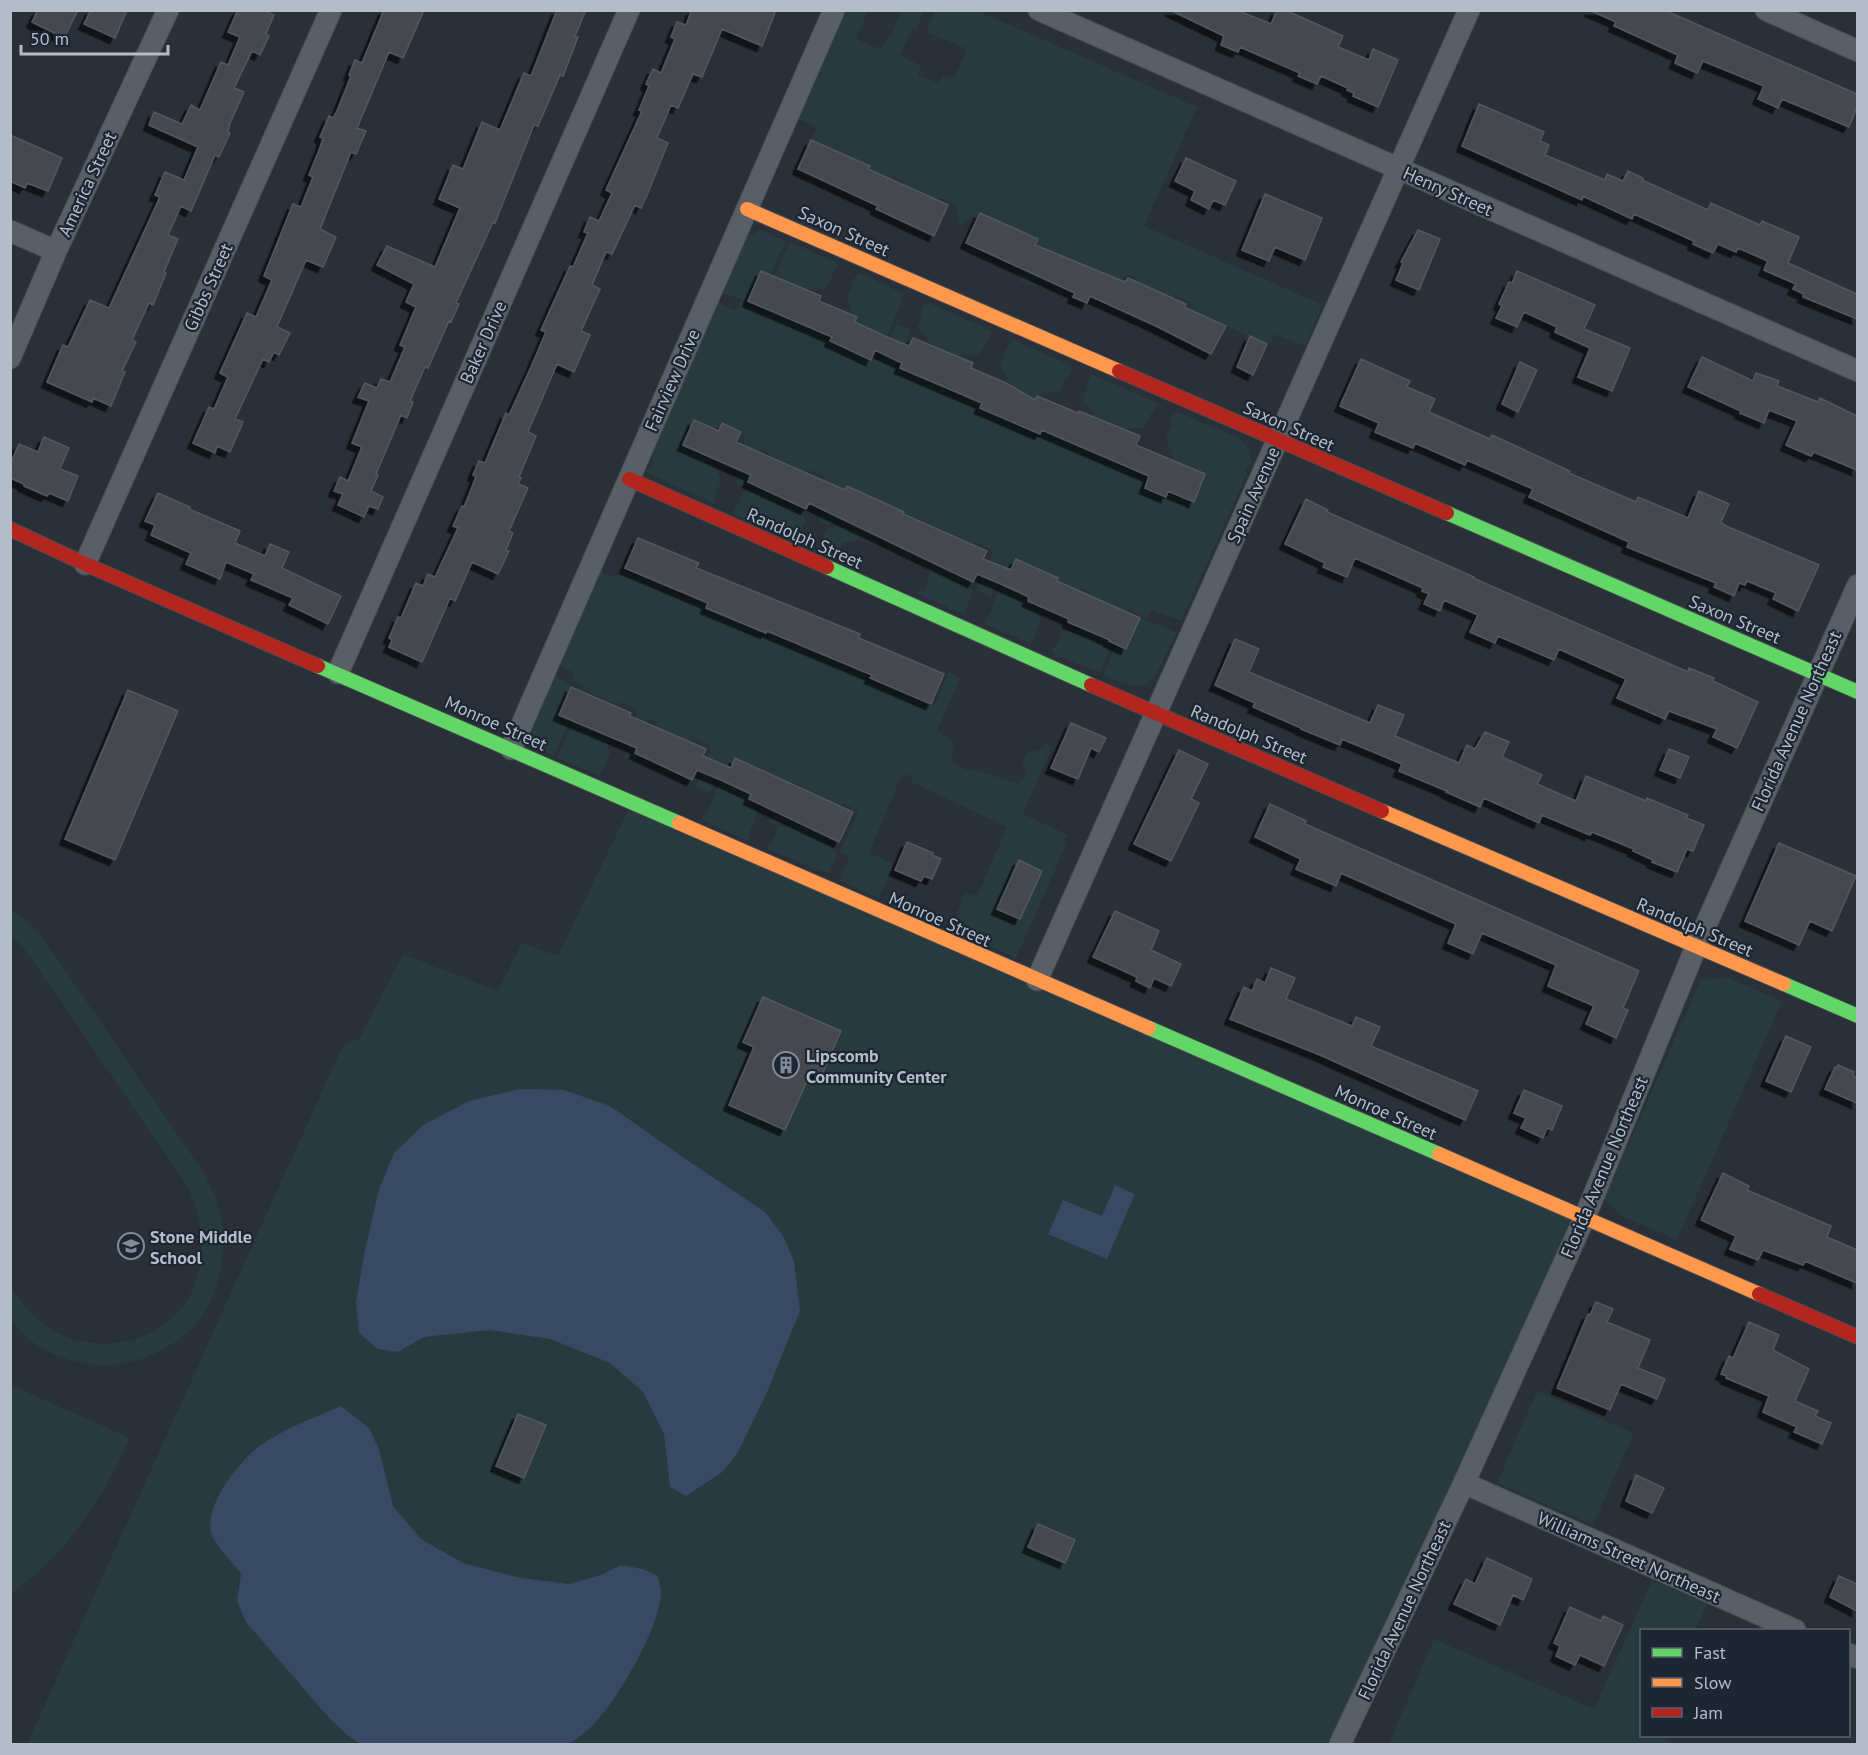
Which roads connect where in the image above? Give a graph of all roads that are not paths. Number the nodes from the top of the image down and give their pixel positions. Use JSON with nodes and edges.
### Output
{"nodes":[{"id":1,"x":168,"y":10,"type":"edge"},
{"id":2,"x":332,"y":10,"type":"edge"},
{"id":3,"x":629,"y":10,"type":"edge"},
{"id":4,"x":834,"y":10,"type":"edge"},
{"id":5,"x":1039,"y":10,"type":"edge"},
{"id":6,"x":1469,"y":10,"type":"edge"},
{"id":7,"x":1766,"y":10,"type":"edge"},
{"id":8,"x":1857,"y":51,"type":"edge"},
{"id":9,"x":1399,"y":169,"type":"junction"},
{"id":10,"x":747,"y":209,"type":"junction"},
{"id":11,"x":10,"y":231,"type":"edge"},
{"id":12,"x":56,"y":251,"type":"junction"},
{"id":13,"x":10,"y":358,"type":"edge"},
{"id":14,"x":1857,"y":371,"type":"edge"},
{"id":15,"x":1277,"y":441,"type":"junction"},
{"id":16,"x":629,"y":479,"type":"junction"},
{"id":17,"x":10,"y":529,"type":"edge"},
{"id":18,"x":85,"y":564,"type":"junction"},
{"id":19,"x":1857,"y":585,"type":"edge"},
{"id":20,"x":338,"y":673,"type":"junction"},
{"id":21,"x":1817,"y":674,"type":"junction"},
{"id":22,"x":1857,"y":692,"type":"edge"},
{"id":23,"x":1156,"y":714,"type":"junction"},
{"id":24,"x":511,"y":749,"type":"junction"},
{"id":25,"x":1696,"y":947,"type":"junction"},
{"id":26,"x":1037,"y":980,"type":"junction"},
{"id":27,"x":1857,"y":1016,"type":"edge"},
{"id":28,"x":1584,"y":1219,"type":"junction"},
{"id":29,"x":1857,"y":1337,"type":"edge"},
{"id":30,"x":1464,"y":1483,"type":"junction"},
{"id":31,"x":1793,"y":1629,"type":"edge"},
{"id":32,"x":1340,"y":1744,"type":"edge"}],
"edges":[{"from":1,"to":12,"type":"street","name":"America Street"},
{"from":2,"to":18,"type":"street","name":"Gibbs Street"},
{"from":3,"to":20,"type":"street","name":"Baker Drive"},
{"from":4,"to":10,"type":"street","name":"Fairview Drive"},
{"from":5,"to":9,"type":"street","name":"Henry Street"},
{"from":6,"to":9,"type":"street","name":"Spain Avenue"},
{"from":7,"to":8,"type":"street"},
{"from":9,"to":14,"type":"street","name":"Henry Street"},
{"from":9,"to":15,"type":"street","name":"Spain Avenue"},
{"from":10,"to":15,"type":"street","name":"Saxon Street"},
{"from":10,"to":16,"type":"street","name":"Fairview Drive"},
{"from":11,"to":12,"type":"street"},
{"from":12,"to":13,"type":"street","name":"America Street"},
{"from":15,"to":21,"type":"street","name":"Saxon Street"},
{"from":15,"to":23,"type":"street","name":"Spain Avenue"},
{"from":16,"to":23,"type":"street","name":"Randolph Street"},
{"from":16,"to":24,"type":"street","name":"Fairview Drive"},
{"from":17,"to":18,"type":"street","name":"Monroe Street"},
{"from":18,"to":20,"type":"street","name":"Monroe Street"},
{"from":19,"to":21,"type":"street","name":"Florida Avenue Northeast"},
{"from":20,"to":24,"type":"street","name":"Monroe Street"},
{"from":21,"to":22,"type":"street","name":"Saxon Street"},
{"from":21,"to":25,"type":"street","name":"Florida Avenue Northeast"},
{"from":23,"to":25,"type":"street","name":"Randolph Street"},
{"from":23,"to":26,"type":"street","name":"Spain Avenue"},
{"from":24,"to":26,"type":"street","name":"Monroe Street"},
{"from":25,"to":27,"type":"street","name":"Randolph Street"},
{"from":25,"to":28,"type":"street","name":"Florida Avenue Northeast"},
{"from":26,"to":28,"type":"street","name":"Monroe Street"},
{"from":28,"to":29,"type":"street","name":"Monroe Street"},
{"from":28,"to":30,"type":"street","name":"Florida Avenue Northeast"},
{"from":30,"to":31,"type":"street","name":"Williams Street Northeast"},
{"from":30,"to":32,"type":"street","name":"Florida Avenue Northeast"}]}
